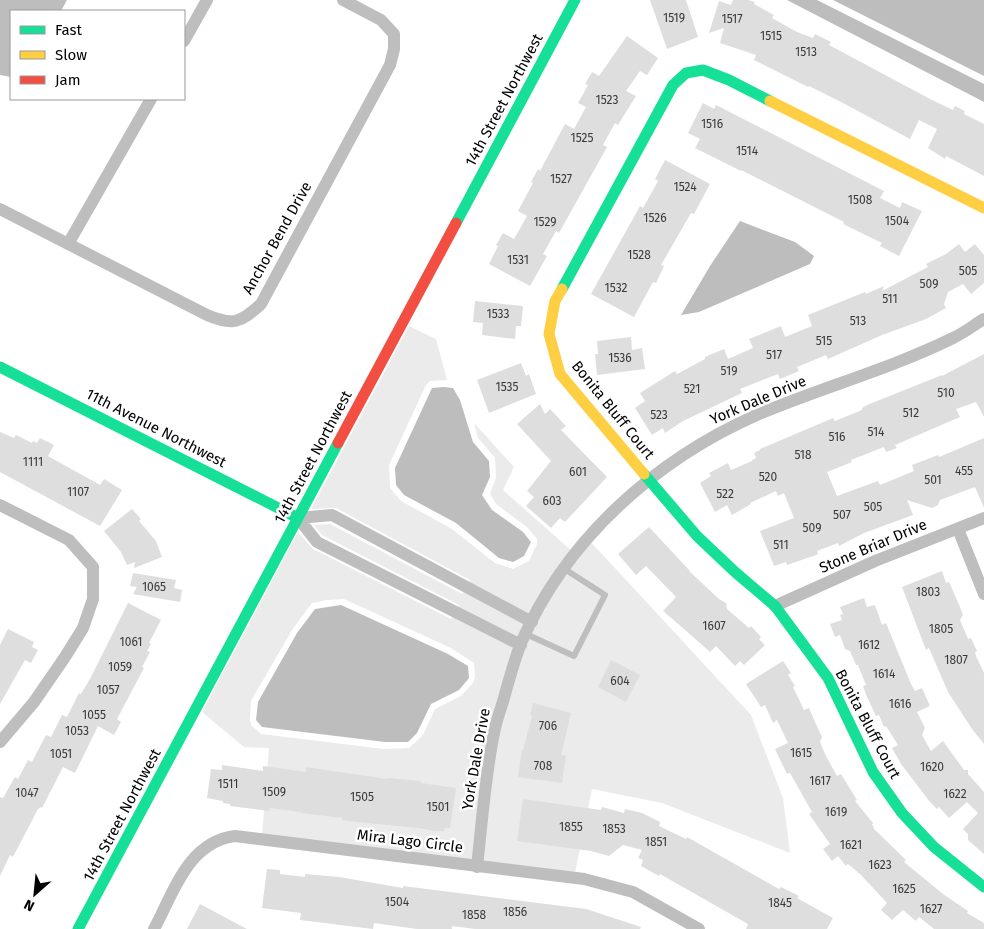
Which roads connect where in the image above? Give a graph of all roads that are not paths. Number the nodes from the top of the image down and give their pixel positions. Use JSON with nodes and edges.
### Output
{"nodes":[{"id":1,"x":207,"y":0,"type":"edge"},
{"id":2,"x":344,"y":0,"type":"edge"},
{"id":3,"x":575,"y":0,"type":"edge"},
{"id":4,"x":185,"y":39,"type":"edge"},
{"id":5,"x":150,"y":100,"type":"edge"},
{"id":6,"x":984,"y":208,"type":"edge"},
{"id":7,"x":0,"y":209,"type":"edge"},
{"id":8,"x":68,"y":244,"type":"junction"},
{"id":9,"x":984,"y":319,"type":"edge"},
{"id":10,"x":0,"y":367,"type":"edge"},
{"id":11,"x":649,"y":478,"type":"junction"},
{"id":12,"x":0,"y":505,"type":"edge"},
{"id":13,"x":298,"y":518,"type":"junction"},
{"id":14,"x":984,"y":518,"type":"edge"},
{"id":15,"x":958,"y":529,"type":"junction"},
{"id":16,"x":564,"y":568,"type":"junction"},
{"id":17,"x":984,"y":594,"type":"edge"},
{"id":18,"x":775,"y":606,"type":"junction"},
{"id":19,"x":532,"y":622,"type":"junction"},
{"id":20,"x":523,"y":640,"type":"junction"},
{"id":21,"x":0,"y":742,"type":"edge"},
{"id":22,"x":477,"y":867,"type":"junction"},
{"id":23,"x":984,"y":887,"type":"edge"},
{"id":24,"x":78,"y":929,"type":"edge"},
{"id":25,"x":154,"y":929,"type":"edge"},
{"id":26,"x":699,"y":929,"type":"edge"}],
"edges":[{"from":1,"to":4,"type":"street"},
{"from":2,"to":8,"type":"street","name":"Anchor Bend Drive"},
{"from":3,"to":13,"type":"street","name":"14th Street Northwest"},
{"from":5,"to":8,"type":"street"},
{"from":6,"to":11,"type":"street","name":"Bonita Bluff Court"},
{"from":7,"to":8,"type":"street","name":"Anchor Bend Drive"},
{"from":9,"to":11,"type":"street","name":"York Dale Drive"},
{"from":10,"to":13,"type":"street","name":"11th Avenue Northwest"},
{"from":11,"to":16,"type":"street","name":"York Dale Drive"},
{"from":11,"to":18,"type":"street","name":"Bonita Bluff Court"},
{"from":12,"to":21,"type":"street"},
{"from":13,"to":19,"type":"street"},
{"from":13,"to":20,"type":"street","name":"11th Avenue Northwest"},
{"from":13,"to":24,"type":"street","name":"14th Street Northwest"},
{"from":14,"to":15,"type":"street","name":"Stone Briar Drive"},
{"from":15,"to":17,"type":"street"},
{"from":15,"to":18,"type":"street","name":"Stone Briar Drive"},
{"from":16,"to":19,"type":"street","name":"York Dale Drive"},
{"from":16,"to":20,"type":"lane"},
{"from":18,"to":23,"type":"street","name":"Bonita Bluff Court"},
{"from":19,"to":20,"type":"street","name":"York Dale Drive"},
{"from":20,"to":22,"type":"street","name":"York Dale Drive"},
{"from":22,"to":25,"type":"street","name":"Mira Lago Circle"},
{"from":22,"to":26,"type":"street","name":"Mira Lago Circle"}]}
